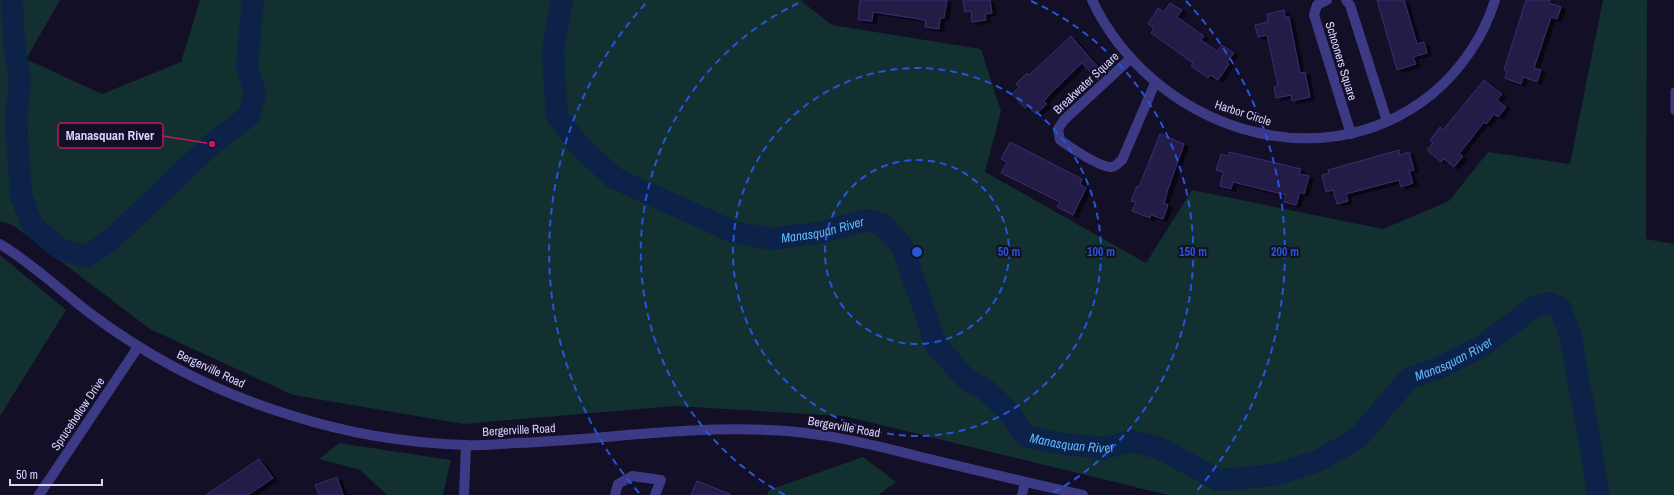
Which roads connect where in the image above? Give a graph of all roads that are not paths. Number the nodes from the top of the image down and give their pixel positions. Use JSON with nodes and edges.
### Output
{"nodes":[{"id":1,"x":1092,"y":0,"type":"edge"},
{"id":2,"x":1327,"y":0,"type":"edge"},
{"id":3,"x":1346,"y":0,"type":"edge"},
{"id":4,"x":1494,"y":0,"type":"edge"},
{"id":5,"x":1131,"y":58,"type":"junction"},
{"id":6,"x":1155,"y":83,"type":"junction"},
{"id":7,"x":1674,"y":91,"type":"edge"},
{"id":8,"x":1674,"y":111,"type":"edge"},
{"id":9,"x":1387,"y":122,"type":"junction"},
{"id":10,"x":1350,"y":134,"type":"junction"},
{"id":11,"x":0,"y":244,"type":"edge"},
{"id":12,"x":138,"y":347,"type":"junction"},
{"id":13,"x":466,"y":445,"type":"junction"},
{"id":14,"x":1025,"y":482,"type":"junction"},
{"id":15,"x":39,"y":495,"type":"edge"},
{"id":16,"x":464,"y":495,"type":"edge"},
{"id":17,"x":615,"y":495,"type":"edge"},
{"id":18,"x":655,"y":495,"type":"edge"},
{"id":19,"x":1022,"y":495,"type":"edge"},
{"id":20,"x":1083,"y":495,"type":"edge"}],
"edges":[{"from":1,"to":5,"type":"street","name":"Harbor Circle"},
{"from":2,"to":10,"type":"street","name":"Schooners Square"},
{"from":3,"to":9,"type":"street","name":"Schooners Square"},
{"from":4,"to":9,"type":"street","name":"Harbor Circle"},
{"from":5,"to":6,"type":"street","name":"Harbor Circle"},
{"from":5,"to":6,"type":"street","name":"Breakwater Square"},
{"from":6,"to":10,"type":"street","name":"Harbor Circle"},
{"from":7,"to":8,"type":"lane"},
{"from":9,"to":10,"type":"street","name":"Harbor Circle"},
{"from":11,"to":12,"type":"street","name":"Bergerville Road"},
{"from":12,"to":13,"type":"street","name":"Bergerville Road"},
{"from":12,"to":15,"type":"street","name":"Sprucehollow Drive"},
{"from":13,"to":14,"type":"street","name":"Bergerville Road"},
{"from":13,"to":16,"type":"street"},
{"from":14,"to":19,"type":"street"},
{"from":14,"to":20,"type":"street","name":"Bergerville Road"},
{"from":17,"to":18,"type":"street"}]}
